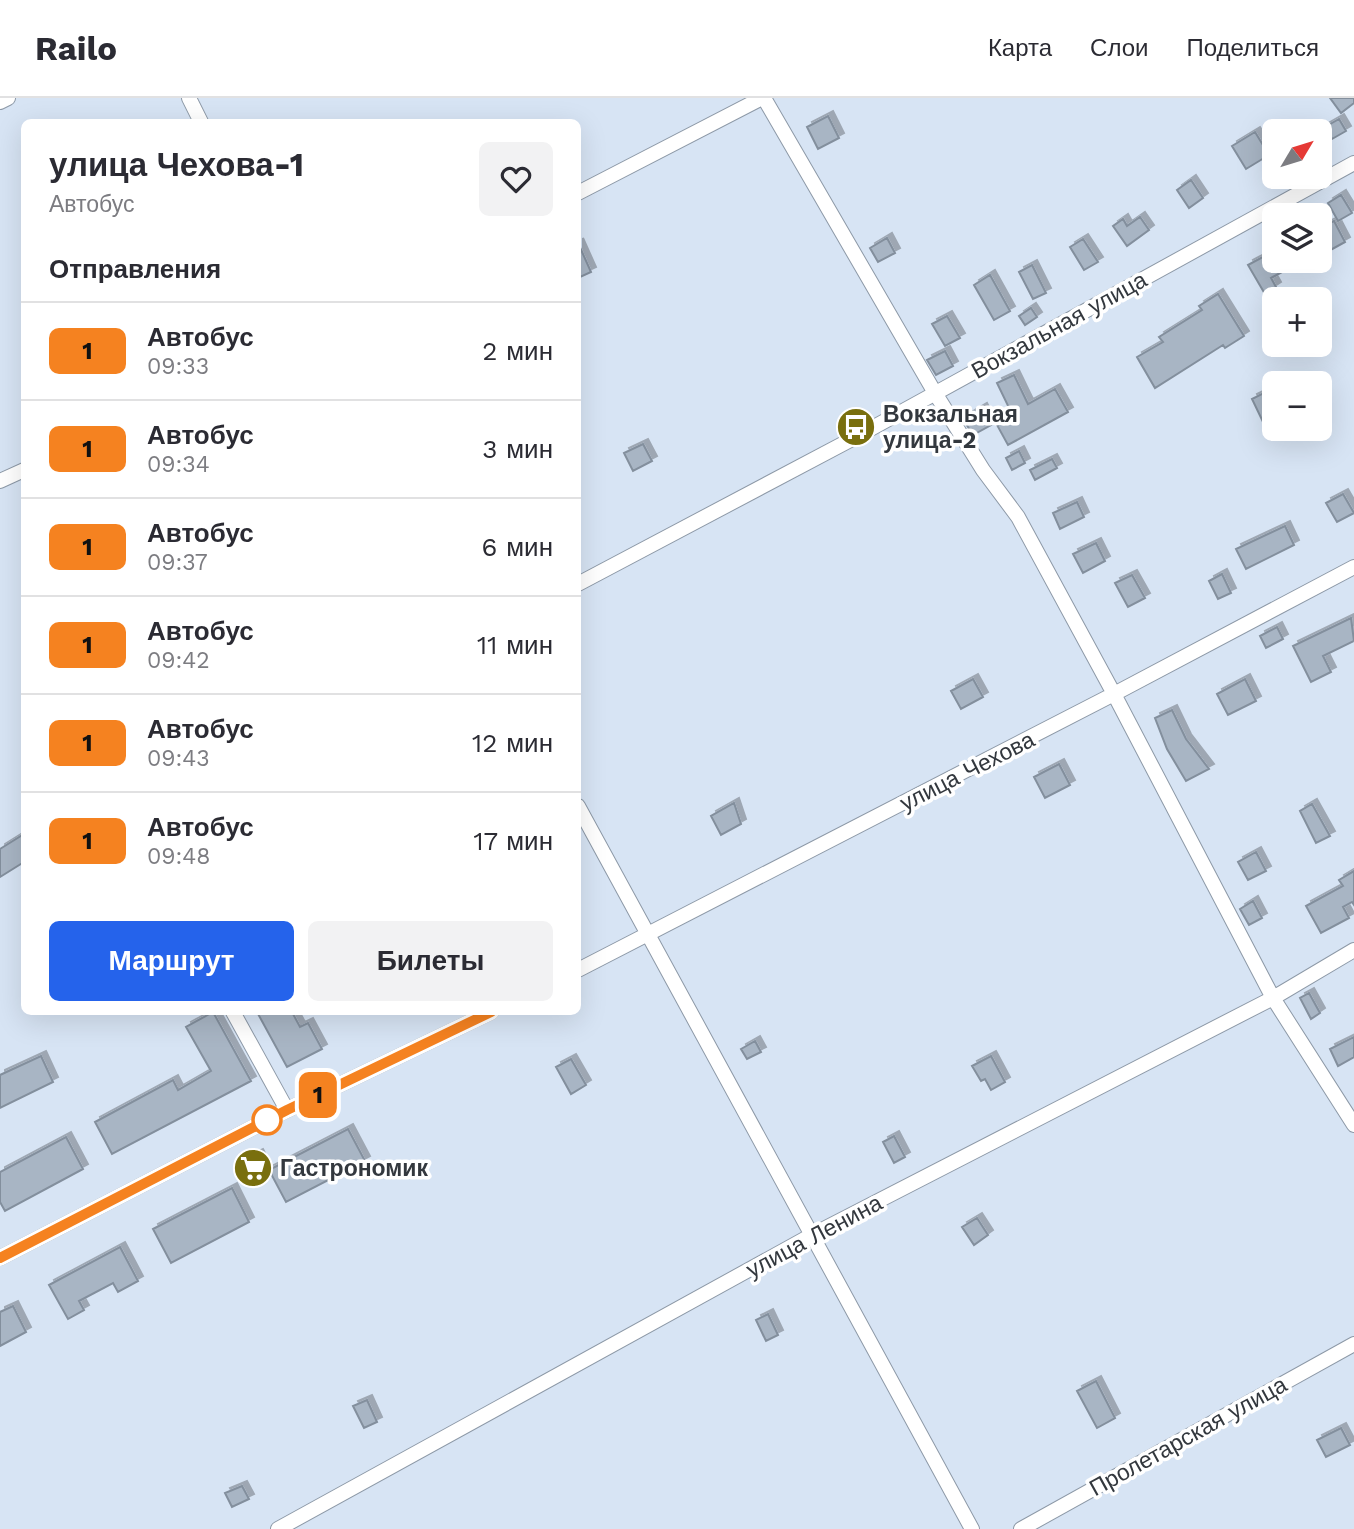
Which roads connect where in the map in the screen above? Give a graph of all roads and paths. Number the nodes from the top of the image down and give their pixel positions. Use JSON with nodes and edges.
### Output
{"nodes":[{"id":1,"x":8,"y":98,"type":"edge"},
{"id":2,"x":189,"y":98,"type":"edge"},
{"id":3,"x":763,"y":98,"type":"edge"},
{"id":4,"x":0,"y":102,"type":"edge"},
{"id":5,"x":200,"y":119,"type":"edge"},
{"id":6,"x":1354,"y":163,"type":"edge"},
{"id":7,"x":581,"y":191,"type":"edge"},
{"id":8,"x":935,"y":393,"type":"junction"},
{"id":9,"x":21,"y":471,"type":"edge"},
{"id":10,"x":0,"y":481,"type":"edge"},
{"id":11,"x":1354,"y":567,"type":"edge"},
{"id":12,"x":581,"y":582,"type":"edge"},
{"id":13,"x":1114,"y":694,"type":"junction"},
{"id":14,"x":581,"y":812,"type":"edge"},
{"id":15,"x":648,"y":936,"type":"junction"},
{"id":16,"x":1354,"y":950,"type":"edge"},
{"id":17,"x":581,"y":969,"type":"edge"},
{"id":18,"x":1273,"y":998,"type":"junction"},
{"id":19,"x":235,"y":1015,"type":"edge"},
{"id":20,"x":485,"y":1015,"type":"edge"},
{"id":21,"x":287,"y":1110,"type":"junction"},
{"id":22,"x":1354,"y":1125,"type":"edge"},
{"id":23,"x":812,"y":1236,"type":"junction"},
{"id":24,"x":0,"y":1258,"type":"edge"},
{"id":25,"x":1354,"y":1344,"type":"edge"},
{"id":26,"x":278,"y":1529,"type":"edge"},
{"id":27,"x":972,"y":1529,"type":"edge"},
{"id":28,"x":1021,"y":1529,"type":"edge"}],
"edges":[{"from":1,"to":4,"type":"street"},
{"from":2,"to":5,"type":"street"},
{"from":3,"to":7,"type":"street"},
{"from":3,"to":8,"type":"street"},
{"from":6,"to":8,"type":"street","name":"Вокзальная улица"},
{"from":8,"to":12,"type":"street","name":"Вокзальная улица"},
{"from":8,"to":13,"type":"street"},
{"from":9,"to":10,"type":"street"},
{"from":11,"to":13,"type":"street","name":"улица Чехова"},
{"from":13,"to":15,"type":"street","name":"улица Чехова"},
{"from":13,"to":18,"type":"street"},
{"from":14,"to":15,"type":"street"},
{"from":15,"to":17,"type":"street","name":"улица Чехова"},
{"from":15,"to":23,"type":"street"},
{"from":16,"to":18,"type":"street","name":"улица Ленина"},
{"from":18,"to":22,"type":"street"},
{"from":18,"to":23,"type":"street","name":"улица Ленина"},
{"from":19,"to":21,"type":"street"},
{"from":20,"to":21,"type":"street"},
{"from":21,"to":24,"type":"street"},
{"from":23,"to":26,"type":"street","name":"улица Ленина"},
{"from":23,"to":27,"type":"street"},
{"from":25,"to":28,"type":"street","name":"Пролетарская улица"}]}
